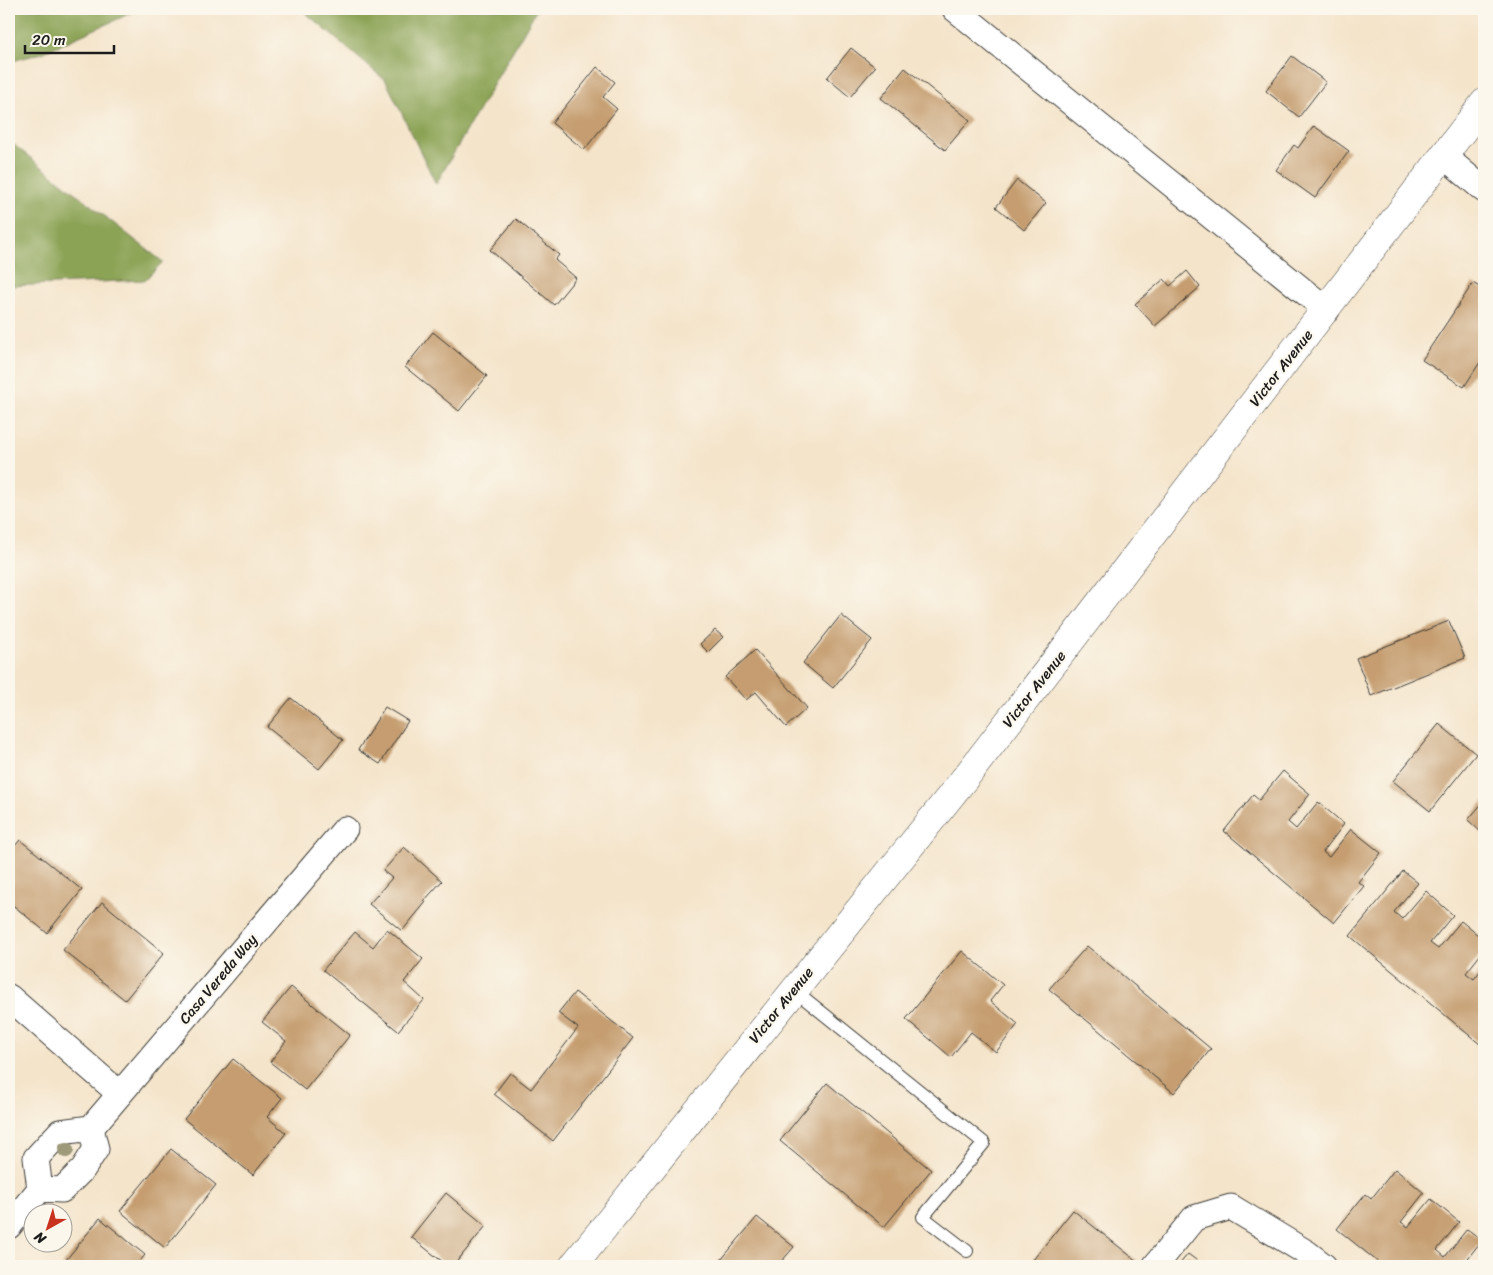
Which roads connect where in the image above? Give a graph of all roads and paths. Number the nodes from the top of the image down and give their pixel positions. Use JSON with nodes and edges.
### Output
{"nodes":[{"id":1,"x":955,"y":9,"type":"edge"},
{"id":2,"x":1484,"y":103,"type":"edge"},
{"id":3,"x":1444,"y":156,"type":"junction"},
{"id":4,"x":1484,"y":190,"type":"edge"},
{"id":5,"x":1326,"y":310,"type":"junction"},
{"id":6,"x":345,"y":829,"type":"dead end"},
{"id":7,"x":794,"y":990,"type":"junction"},
{"id":8,"x":9,"y":997,"type":"edge"},
{"id":9,"x":120,"y":1094,"type":"junction"},
{"id":10,"x":91,"y":1128,"type":"junction"},
{"id":11,"x":40,"y":1189,"type":"junction"},
{"id":12,"x":9,"y":1226,"type":"edge"},
{"id":13,"x":967,"y":1252,"type":"dead end"},
{"id":14,"x":573,"y":1266,"type":"edge"},
{"id":15,"x":1155,"y":1266,"type":"edge"},
{"id":16,"x":1324,"y":1266,"type":"edge"}],
"edges":[{"from":1,"to":5,"type":"street"},
{"from":2,"to":3,"type":"main road","name":"Victor Avenue"},
{"from":3,"to":4,"type":"street"},
{"from":3,"to":5,"type":"main road","name":"Victor Avenue"},
{"from":5,"to":7,"type":"main road","name":"Victor Avenue"},
{"from":6,"to":9,"type":"street","name":"Casa Vereda Way"},
{"from":7,"to":13,"type":"lane"},
{"from":7,"to":14,"type":"main road","name":"Victor Avenue"},
{"from":8,"to":9,"type":"street"},
{"from":9,"to":10,"type":"street","name":"Casa Vereda Way"},
{"from":10,"to":11,"type":"street"},
{"from":10,"to":11,"type":"street"},
{"from":11,"to":12,"type":"street"},
{"from":15,"to":16,"type":"street"}]}
